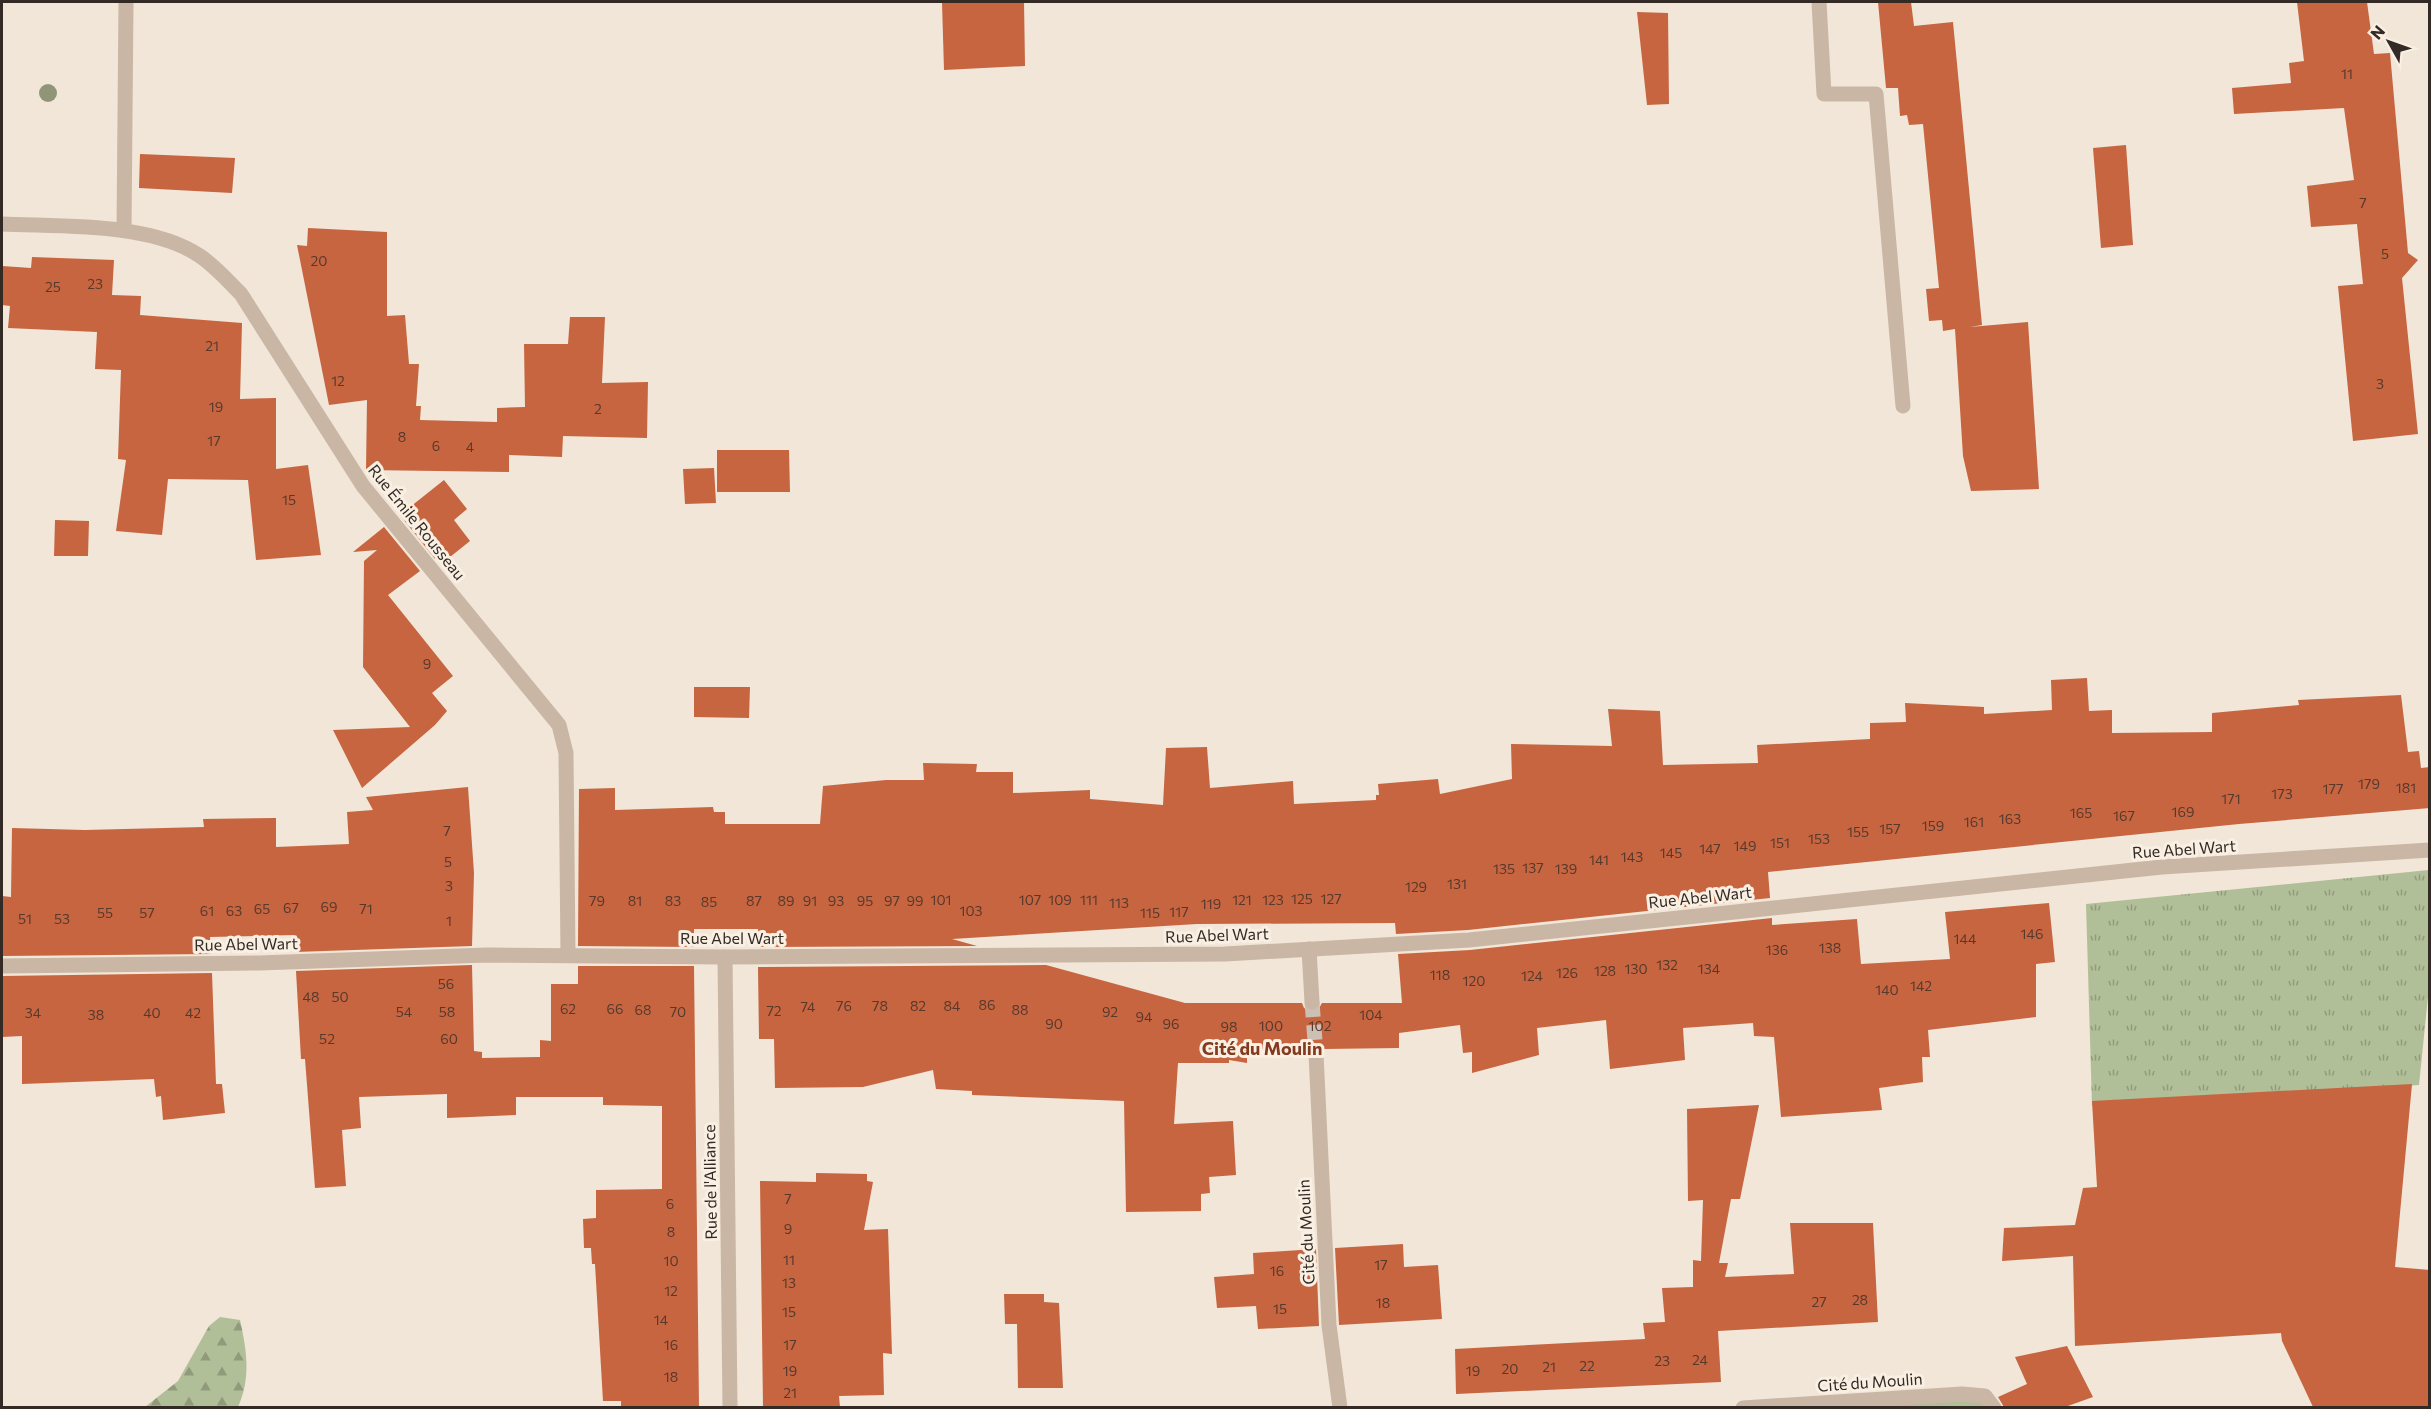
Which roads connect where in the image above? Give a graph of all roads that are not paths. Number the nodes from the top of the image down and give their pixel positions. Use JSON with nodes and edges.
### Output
{"nodes":[{"id":1,"x":126,"y":2,"type":"edge"},
{"id":2,"x":1819,"y":2,"type":"edge"},
{"id":3,"x":2,"y":224,"type":"edge"},
{"id":4,"x":124,"y":230,"type":"junction"},
{"id":5,"x":1903,"y":406,"type":"dead end"},
{"id":6,"x":2430,"y":850,"type":"edge"},
{"id":7,"x":1309,"y":949,"type":"junction"},
{"id":8,"x":568,"y":954,"type":"junction"},
{"id":9,"x":725,"y":957,"type":"junction"},
{"id":10,"x":2,"y":966,"type":"edge"},
{"id":11,"x":1312,"y":1002,"type":"tunnel mouth"},
{"id":12,"x":1316,"y":1054,"type":"tunnel mouth"},
{"id":13,"x":730,"y":1407,"type":"edge"},
{"id":14,"x":1340,"y":1407,"type":"edge"},
{"id":15,"x":1743,"y":1407,"type":"edge"},
{"id":16,"x":1994,"y":1407,"type":"edge"}],
"edges":[{"from":1,"to":4,"type":"street"},
{"from":2,"to":5,"type":"street"},
{"from":3,"to":4,"type":"street","name":"Rue Émile Rousseau"},
{"from":4,"to":8,"type":"street","name":"Rue Émile Rousseau"},
{"from":6,"to":7,"type":"street","name":"Rue Abel Wart"},
{"from":7,"to":9,"type":"street","name":"Rue Abel Wart"},
{"from":7,"to":11,"type":"street"},
{"from":8,"to":9,"type":"street","name":"Rue Abel Wart"},
{"from":8,"to":10,"type":"street","name":"Rue Abel Wart"},
{"from":9,"to":13,"type":"street","name":"Rue de l'Alliance"},
{"from":12,"to":14,"type":"street","name":"Cité du Moulin"},
{"from":15,"to":16,"type":"street","name":"Cité du Moulin"}]}
